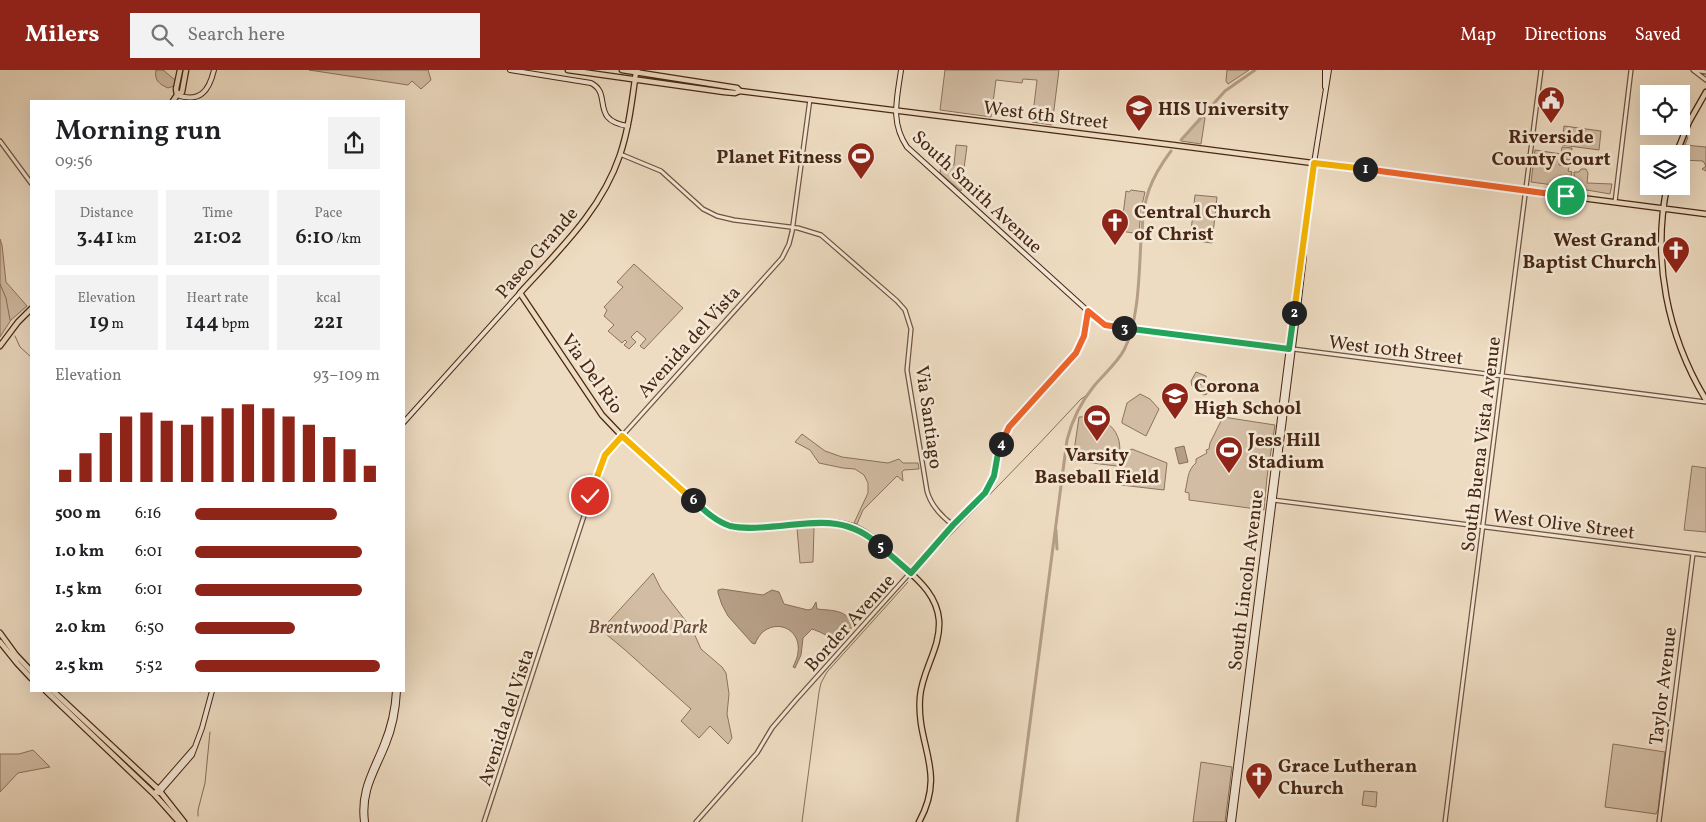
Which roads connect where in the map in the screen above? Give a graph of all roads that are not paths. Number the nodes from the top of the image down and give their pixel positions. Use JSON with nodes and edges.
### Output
{"nodes":[{"id":1,"x":180,"y":70,"type":"edge"},
{"id":2,"x":186,"y":70,"type":"edge"},
{"id":3,"x":214,"y":70,"type":"edge"},
{"id":4,"x":510,"y":70,"type":"edge"},
{"id":5,"x":568,"y":70,"type":"edge"},
{"id":6,"x":622,"y":70,"type":"edge"},
{"id":7,"x":901,"y":70,"type":"edge"},
{"id":8,"x":1325,"y":70,"type":"edge"},
{"id":9,"x":1329,"y":70,"type":"edge"},
{"id":10,"x":1541,"y":70,"type":"edge"},
{"id":11,"x":1632,"y":70,"type":"edge"},
{"id":12,"x":1693,"y":70,"type":"edge"},
{"id":13,"x":636,"y":71,"type":"edge"},
{"id":14,"x":1706,"y":72,"type":"edge"},
{"id":15,"x":635,"y":80,"type":"junction"},
{"id":16,"x":1706,"y":80,"type":"edge"},
{"id":17,"x":1325,"y":89,"type":"junction"},
{"id":18,"x":740,"y":91,"type":"junction"},
{"id":19,"x":1706,"y":92,"type":"edge"},
{"id":20,"x":177,"y":94,"type":"junction"},
{"id":21,"x":810,"y":99,"type":"junction"},
{"id":22,"x":174,"y":100,"type":"edge"},
{"id":23,"x":896,"y":110,"type":"junction"},
{"id":24,"x":628,"y":126,"type":"junction"},
{"id":25,"x":0,"y":141,"type":"edge"},
{"id":26,"x":1679,"y":145,"type":"edge"},
{"id":27,"x":620,"y":154,"type":"junction"},
{"id":28,"x":1314,"y":163,"type":"junction"},
{"id":29,"x":30,"y":182,"type":"edge"},
{"id":30,"x":1526,"y":190,"type":"junction"},
{"id":31,"x":1665,"y":195,"type":"edge"},
{"id":32,"x":1615,"y":202,"type":"junction"},
{"id":33,"x":1663,"y":208,"type":"junction"},
{"id":34,"x":1706,"y":214,"type":"edge"},
{"id":35,"x":793,"y":228,"type":"junction"},
{"id":36,"x":520,"y":293,"type":"junction"},
{"id":37,"x":30,"y":310,"type":"edge"},
{"id":38,"x":1088,"y":311,"type":"junction"},
{"id":39,"x":0,"y":346,"type":"edge"},
{"id":40,"x":1291,"y":349,"type":"junction"},
{"id":41,"x":1502,"y":376,"type":"junction"},
{"id":42,"x":1706,"y":401,"type":"edge"},
{"id":43,"x":405,"y":421,"type":"edge"},
{"id":44,"x":622,"y":436,"type":"junction"},
{"id":45,"x":1271,"y":499,"type":"junction"},
{"id":46,"x":953,"y":525,"type":"junction"},
{"id":47,"x":1483,"y":526,"type":"junction"},
{"id":48,"x":1693,"y":554,"type":"junction"},
{"id":49,"x":1706,"y":555,"type":"edge"},
{"id":50,"x":911,"y":573,"type":"junction"},
{"id":51,"x":0,"y":633,"type":"edge"},
{"id":52,"x":0,"y":642,"type":"edge"},
{"id":53,"x":30,"y":670,"type":"edge"},
{"id":54,"x":30,"y":677,"type":"edge"},
{"id":55,"x":47,"y":692,"type":"edge"},
{"id":56,"x":54,"y":692,"type":"edge"},
{"id":57,"x":212,"y":692,"type":"edge"},
{"id":58,"x":397,"y":692,"type":"edge"},
{"id":59,"x":82,"y":726,"type":"junction"},
{"id":60,"x":112,"y":746,"type":"junction"},
{"id":61,"x":159,"y":791,"type":"junction"},
{"id":62,"x":155,"y":795,"type":"junction"},
{"id":63,"x":179,"y":822,"type":"edge"},
{"id":64,"x":184,"y":822,"type":"edge"},
{"id":65,"x":364,"y":822,"type":"edge"},
{"id":66,"x":484,"y":822,"type":"edge"},
{"id":67,"x":696,"y":822,"type":"edge"},
{"id":68,"x":919,"y":822,"type":"edge"},
{"id":69,"x":1229,"y":822,"type":"edge"},
{"id":70,"x":1233,"y":822,"type":"edge"},
{"id":71,"x":1445,"y":822,"type":"edge"},
{"id":72,"x":1659,"y":822,"type":"edge"}],
"edges":[{"from":1,"to":20,"type":"main road"},
{"from":2,"to":20,"type":"main road"},
{"from":3,"to":20,"type":"main road"},
{"from":4,"to":24,"type":"main road"},
{"from":5,"to":15,"type":"main road","name":"West 6th Street"},
{"from":6,"to":13,"type":"main road","name":"West 6th Street"},
{"from":7,"to":23,"type":"main road","name":"South Smith Avenue"},
{"from":8,"to":17,"type":"main road","name":"South Lincoln Avenue"},
{"from":9,"to":17,"type":"main road","name":"South Lincoln Avenue"},
{"from":10,"to":30,"type":"street","name":"South Buena Vista Avenue"},
{"from":11,"to":32,"type":"street"},
{"from":12,"to":14,"type":"street"},
{"from":12,"to":16,"type":"street"},
{"from":13,"to":15,"type":"main road","name":"Paseo Grande"},
{"from":13,"to":18,"type":"main road","name":"West 6th Street"},
{"from":15,"to":18,"type":"main road","name":"West 6th Street"},
{"from":15,"to":24,"type":"main road","name":"Paseo Grande"},
{"from":17,"to":28,"type":"main road","name":"South Lincoln Avenue"},
{"from":18,"to":21,"type":"main road","name":"West 6th Street"},
{"from":19,"to":26,"type":"main road"},
{"from":20,"to":22,"type":"main road"},
{"from":21,"to":23,"type":"main road","name":"West 6th Street"},
{"from":21,"to":35,"type":"street","name":"Avenida del Vista"},
{"from":23,"to":28,"type":"main road","name":"West 6th Street"},
{"from":23,"to":38,"type":"main road","name":"South Smith Avenue"},
{"from":24,"to":27,"type":"main road","name":"Paseo Grande"},
{"from":25,"to":29,"type":"street"},
{"from":27,"to":35,"type":"street","name":"Via Santiago"},
{"from":27,"to":36,"type":"main road","name":"Paseo Grande"},
{"from":28,"to":30,"type":"main road","name":"West 6th Street"},
{"from":28,"to":40,"type":"main road","name":"South Lincoln Avenue"},
{"from":30,"to":32,"type":"main road","name":"West 6th Street"},
{"from":30,"to":41,"type":"street","name":"South Buena Vista Avenue"},
{"from":31,"to":33,"type":"main road"},
{"from":32,"to":33,"type":"main road","name":"West 6th Street"},
{"from":33,"to":34,"type":"main road","name":"West 6th Street"},
{"from":33,"to":42,"type":"main road"},
{"from":35,"to":44,"type":"street","name":"Avenida del Vista"},
{"from":35,"to":46,"type":"street","name":"Via Santiago"},
{"from":36,"to":43,"type":"main road","name":"Paseo Grande"},
{"from":36,"to":44,"type":"main road","name":"Via Del Rio"},
{"from":37,"to":39,"type":"main road"},
{"from":38,"to":40,"type":"main road","name":"West 10th Street"},
{"from":38,"to":46,"type":"street","name":"Border Avenue"},
{"from":40,"to":41,"type":"street","name":"West 10th Street"},
{"from":40,"to":45,"type":"main road","name":"South Lincoln Avenue"},
{"from":41,"to":42,"type":"street","name":"West 10th Street"},
{"from":41,"to":47,"type":"street","name":"South Buena Vista Avenue"},
{"from":44,"to":50,"type":"main road","name":"Via Del Rio"},
{"from":44,"to":66,"type":"street","name":"Avenida del Vista"},
{"from":45,"to":47,"type":"street","name":"West Olive Street"},
{"from":45,"to":69,"type":"main road","name":"South Lincoln Avenue"},
{"from":45,"to":70,"type":"main road","name":"South Lincoln Avenue"},
{"from":46,"to":50,"type":"street","name":"Border Avenue"},
{"from":47,"to":48,"type":"street","name":"West Olive Street"},
{"from":47,"to":71,"type":"street","name":"South Buena Vista Avenue"},
{"from":48,"to":49,"type":"street","name":"West Olive Street"},
{"from":48,"to":72,"type":"street","name":"Taylor Avenue"},
{"from":50,"to":67,"type":"street","name":"Border Avenue"},
{"from":50,"to":68,"type":"main road","name":"Via Del Rio"},
{"from":51,"to":53,"type":"main road"},
{"from":52,"to":54,"type":"main road"},
{"from":55,"to":59,"type":"main road"},
{"from":56,"to":60,"type":"main road"},
{"from":57,"to":61,"type":"main road"},
{"from":58,"to":65,"type":"main road"},
{"from":59,"to":60,"type":"main road"},
{"from":59,"to":62,"type":"main road"},
{"from":60,"to":61,"type":"main road"},
{"from":61,"to":62,"type":"main road"},
{"from":61,"to":64,"type":"main road"},
{"from":62,"to":63,"type":"main road"}]}
